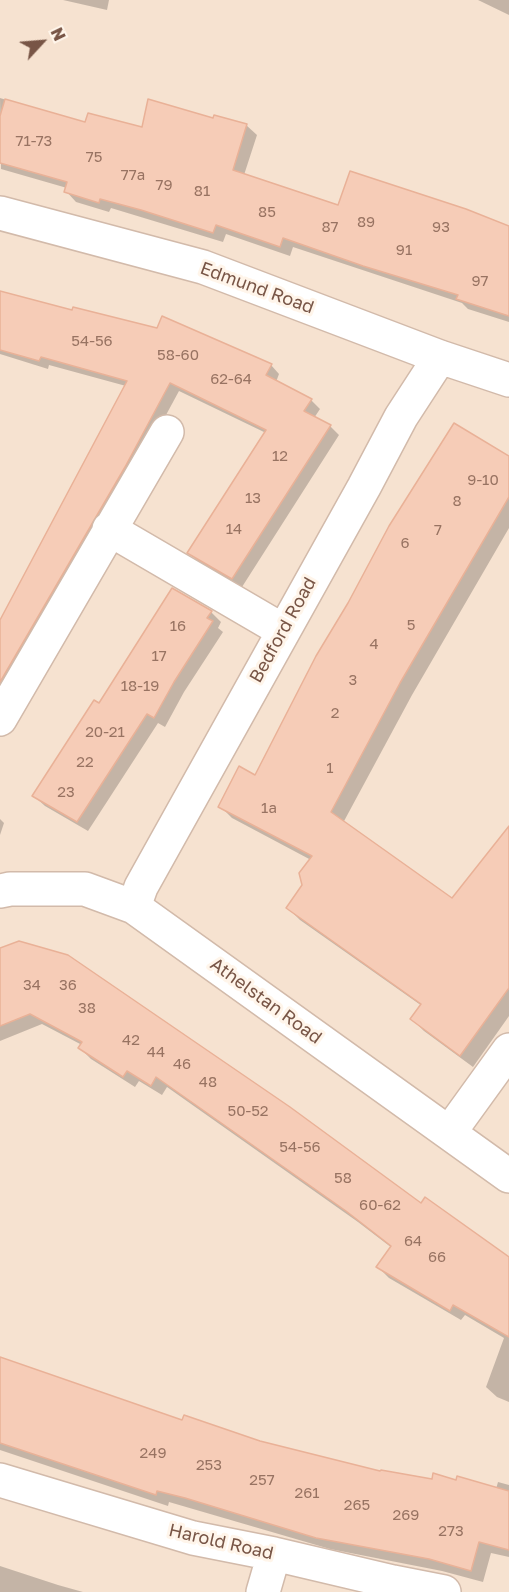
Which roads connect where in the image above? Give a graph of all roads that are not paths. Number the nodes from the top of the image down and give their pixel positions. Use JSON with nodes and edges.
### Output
{"nodes":[{"id":1,"x":0,"y":213,"type":"edge"},
{"id":2,"x":440,"y":357,"type":"junction"},
{"id":3,"x":509,"y":380,"type":"edge"},
{"id":4,"x":167,"y":432,"type":"dead end"},
{"id":5,"x":109,"y":529,"type":"junction"},
{"id":6,"x":282,"y":630,"type":"junction"},
{"id":7,"x":0,"y":719,"type":"edge"},
{"id":8,"x":0,"y":891,"type":"edge"},
{"id":9,"x":134,"y":907,"type":"junction"},
{"id":10,"x":509,"y":1050,"type":"edge"},
{"id":11,"x":449,"y":1133,"type":"junction"},
{"id":12,"x":509,"y":1176,"type":"edge"},
{"id":13,"x":0,"y":1480,"type":"edge"},
{"id":14,"x":274,"y":1554,"type":"junction"},
{"id":15,"x":263,"y":1592,"type":"edge"},
{"id":16,"x":444,"y":1592,"type":"edge"}],
"edges":[{"from":1,"to":2,"type":"street","name":"Edmund Road"},
{"from":2,"to":3,"type":"street","name":"Edmund Road"},
{"from":2,"to":6,"type":"street","name":"Bedford Road"},
{"from":4,"to":5,"type":"street"},
{"from":5,"to":6,"type":"street"},
{"from":5,"to":7,"type":"street"},
{"from":6,"to":9,"type":"street","name":"Bedford Road"},
{"from":8,"to":9,"type":"street","name":"Athelstan Road"},
{"from":9,"to":11,"type":"street","name":"Athelstan Road"},
{"from":10,"to":11,"type":"street"},
{"from":11,"to":12,"type":"street","name":"Athelstan Road"},
{"from":13,"to":14,"type":"street","name":"Harold Road"},
{"from":14,"to":15,"type":"street"},
{"from":14,"to":16,"type":"street","name":"Harold Road"}]}
